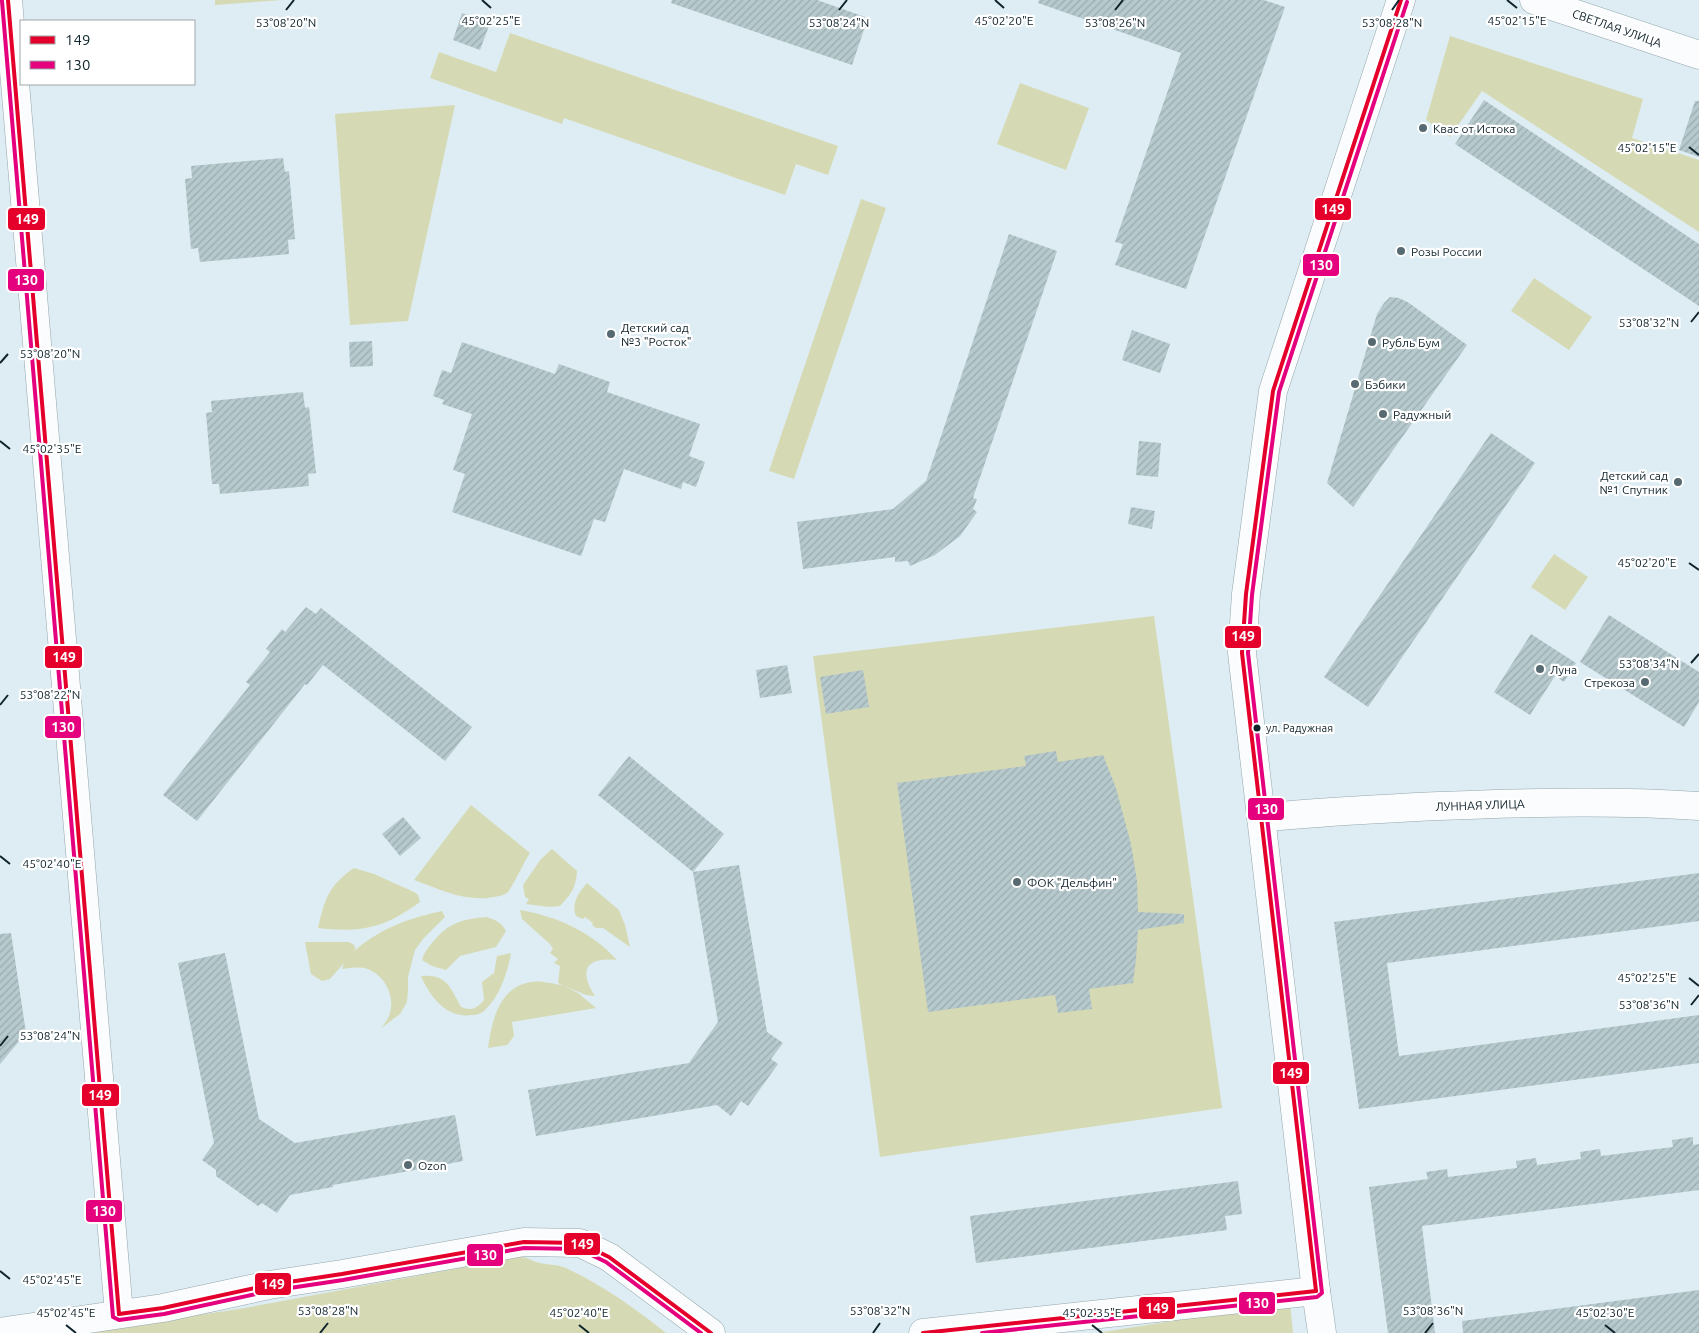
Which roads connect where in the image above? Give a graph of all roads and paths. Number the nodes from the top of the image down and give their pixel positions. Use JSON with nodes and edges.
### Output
{"nodes":[{"id":1,"x":8,"y":0,"type":"edge"},
{"id":2,"x":1401,"y":0,"type":"edge"},
{"id":3,"x":1534,"y":0,"type":"edge"},
{"id":4,"x":1699,"y":55,"type":"edge"},
{"id":5,"x":1699,"y":806,"type":"edge"},
{"id":6,"x":1261,"y":818,"type":"junction"},
{"id":7,"x":1316,"y":1291,"type":"junction"},
{"id":8,"x":119,"y":1314,"type":"junction"},
{"id":9,"x":0,"y":1332,"type":"edge"},
{"id":10,"x":711,"y":1333,"type":"edge"},
{"id":11,"x":923,"y":1333,"type":"edge"},
{"id":12,"x":1322,"y":1333,"type":"edge"}],
"edges":[{"from":1,"to":8,"type":"main road"},
{"from":2,"to":6,"type":"main road"},
{"from":3,"to":4,"type":"main road","name":"СВЕТЛАЯ УЛИЦА"},
{"from":5,"to":6,"type":"main road","name":"ЛУННАЯ УЛИЦА"},
{"from":6,"to":7,"type":"main road"},
{"from":7,"to":11,"type":"main road"},
{"from":7,"to":12,"type":"main road"},
{"from":8,"to":9,"type":"main road"},
{"from":8,"to":10,"type":"main road"}]}
